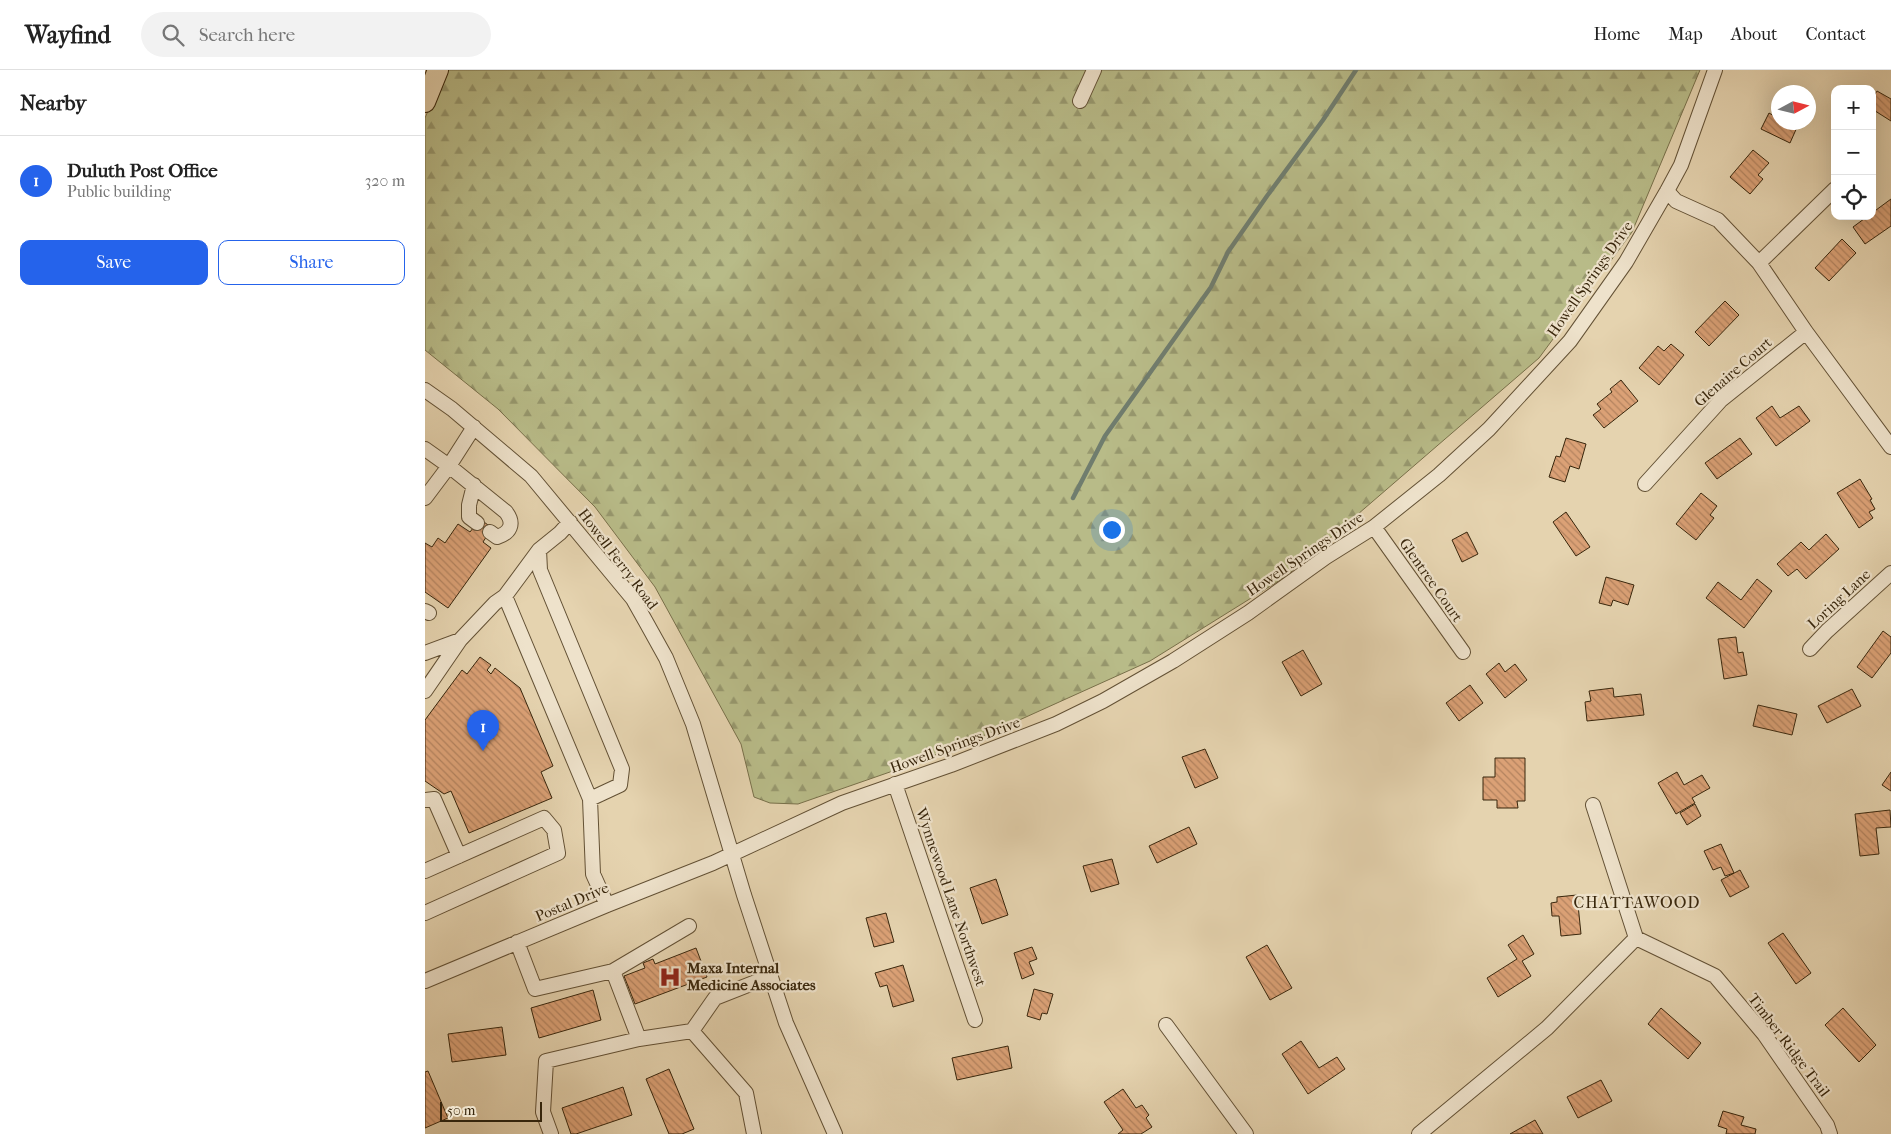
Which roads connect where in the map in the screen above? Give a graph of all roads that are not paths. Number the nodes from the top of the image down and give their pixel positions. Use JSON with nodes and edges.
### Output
{"nodes":[{"id":1,"x":438,"y":70,"type":"edge"},
{"id":2,"x":1094,"y":70,"type":"edge"},
{"id":3,"x":1715,"y":70,"type":"edge"},
{"id":4,"x":1080,"y":101,"type":"dead end"},
{"id":5,"x":425,"y":102,"type":"edge"},
{"id":6,"x":1667,"y":191,"type":"junction"},
{"id":7,"x":1831,"y":193,"type":"edge"},
{"id":8,"x":1759,"y":263,"type":"junction"},
{"id":9,"x":1806,"y":332,"type":"junction"},
{"id":10,"x":425,"y":390,"type":"edge"},
{"id":11,"x":474,"y":427,"type":"junction"},
{"id":12,"x":1891,"y":447,"type":"edge"},
{"id":13,"x":425,"y":449,"type":"edge"},
{"id":14,"x":449,"y":466,"type":"junction"},
{"id":15,"x":1645,"y":484,"type":"dead end"},
{"id":16,"x":474,"y":485,"type":"junction"},
{"id":17,"x":425,"y":498,"type":"edge"},
{"id":18,"x":570,"y":522,"type":"junction"},
{"id":19,"x":477,"y":523,"type":"dead end"},
{"id":20,"x":1375,"y":527,"type":"junction"},
{"id":21,"x":490,"y":532,"type":"dead end"},
{"id":22,"x":539,"y":550,"type":"junction"},
{"id":23,"x":1891,"y":572,"type":"edge"},
{"id":24,"x":505,"y":596,"type":"junction"},
{"id":25,"x":460,"y":640,"type":"junction"},
{"id":26,"x":1810,"y":649,"type":"dead end"},
{"id":27,"x":1463,"y":652,"type":"dead end"},
{"id":28,"x":425,"y":653,"type":"edge"},
{"id":29,"x":425,"y":691,"type":"edge"},
{"id":30,"x":895,"y":784,"type":"junction"},
{"id":31,"x":590,"y":799,"type":"junction"},
{"id":32,"x":425,"y":800,"type":"edge"},
{"id":33,"x":1593,"y":805,"type":"dead end"},
{"id":34,"x":732,"y":854,"type":"junction"},
{"id":35,"x":459,"y":856,"type":"junction"},
{"id":36,"x":425,"y":871,"type":"edge"},
{"id":37,"x":607,"y":904,"type":"junction"},
{"id":38,"x":425,"y":913,"type":"edge"},
{"id":39,"x":689,"y":926,"type":"dead end"},
{"id":40,"x":1637,"y":938,"type":"junction"},
{"id":41,"x":517,"y":942,"type":"junction"},
{"id":42,"x":613,"y":971,"type":"junction"},
{"id":43,"x":771,"y":976,"type":"junction"},
{"id":44,"x":425,"y":981,"type":"edge"},
{"id":45,"x":975,"y":1020,"type":"dead end"},
{"id":46,"x":1166,"y":1025,"type":"dead end"},
{"id":47,"x":692,"y":1031,"type":"junction"},
{"id":48,"x":639,"y":1039,"type":"junction"},
{"id":49,"x":551,"y":1134,"type":"edge"},
{"id":50,"x":754,"y":1134,"type":"edge"},
{"id":51,"x":835,"y":1134,"type":"edge"},
{"id":52,"x":1246,"y":1134,"type":"edge"},
{"id":53,"x":1419,"y":1134,"type":"edge"},
{"id":54,"x":1830,"y":1134,"type":"edge"}],
"edges":[{"from":1,"to":5,"type":"highway"},
{"from":2,"to":4,"type":"street"},
{"from":3,"to":6,"type":"street","name":"Howell Springs Drive"},
{"from":6,"to":8,"type":"street"},
{"from":6,"to":20,"type":"street","name":"Howell Springs Drive"},
{"from":7,"to":8,"type":"street"},
{"from":8,"to":9,"type":"street"},
{"from":9,"to":12,"type":"street"},
{"from":9,"to":15,"type":"street","name":"Glenaire Court"},
{"from":10,"to":11,"type":"street","name":"Howell Ferry Road"},
{"from":11,"to":14,"type":"street"},
{"from":11,"to":18,"type":"street","name":"Howell Ferry Road"},
{"from":13,"to":14,"type":"street"},
{"from":14,"to":16,"type":"street"},
{"from":14,"to":17,"type":"street"},
{"from":16,"to":19,"type":"street"},
{"from":16,"to":21,"type":"street"},
{"from":18,"to":22,"type":"street"},
{"from":18,"to":34,"type":"street","name":"Howell Ferry Road"},
{"from":20,"to":27,"type":"street","name":"Glentree Court"},
{"from":20,"to":30,"type":"street","name":"Howell Springs Drive"},
{"from":22,"to":24,"type":"street"},
{"from":22,"to":31,"type":"street"},
{"from":23,"to":26,"type":"street","name":"Loring Lane"},
{"from":24,"to":25,"type":"street"},
{"from":24,"to":31,"type":"street"},
{"from":25,"to":28,"type":"street"},
{"from":25,"to":29,"type":"street"},
{"from":30,"to":34,"type":"street","name":"Howell Springs Drive"},
{"from":30,"to":45,"type":"street","name":"Wynnewood Lane Northwest"},
{"from":31,"to":37,"type":"street"},
{"from":32,"to":35,"type":"street"},
{"from":33,"to":40,"type":"street"},
{"from":34,"to":37,"type":"street","name":"Postal Drive"},
{"from":34,"to":43,"type":"street","name":"Howell Ferry Road"},
{"from":35,"to":36,"type":"street"},
{"from":35,"to":38,"type":"street"},
{"from":37,"to":41,"type":"street","name":"Postal Drive"},
{"from":39,"to":42,"type":"street"},
{"from":40,"to":53,"type":"street"},
{"from":40,"to":54,"type":"street","name":"Timber Ridge Trail"},
{"from":41,"to":42,"type":"street"},
{"from":41,"to":44,"type":"street","name":"Postal Drive"},
{"from":42,"to":48,"type":"street"},
{"from":43,"to":47,"type":"street"},
{"from":43,"to":51,"type":"street","name":"Howell Ferry Road"},
{"from":46,"to":52,"type":"street"},
{"from":47,"to":48,"type":"street"},
{"from":47,"to":50,"type":"street"},
{"from":48,"to":49,"type":"street"}]}
